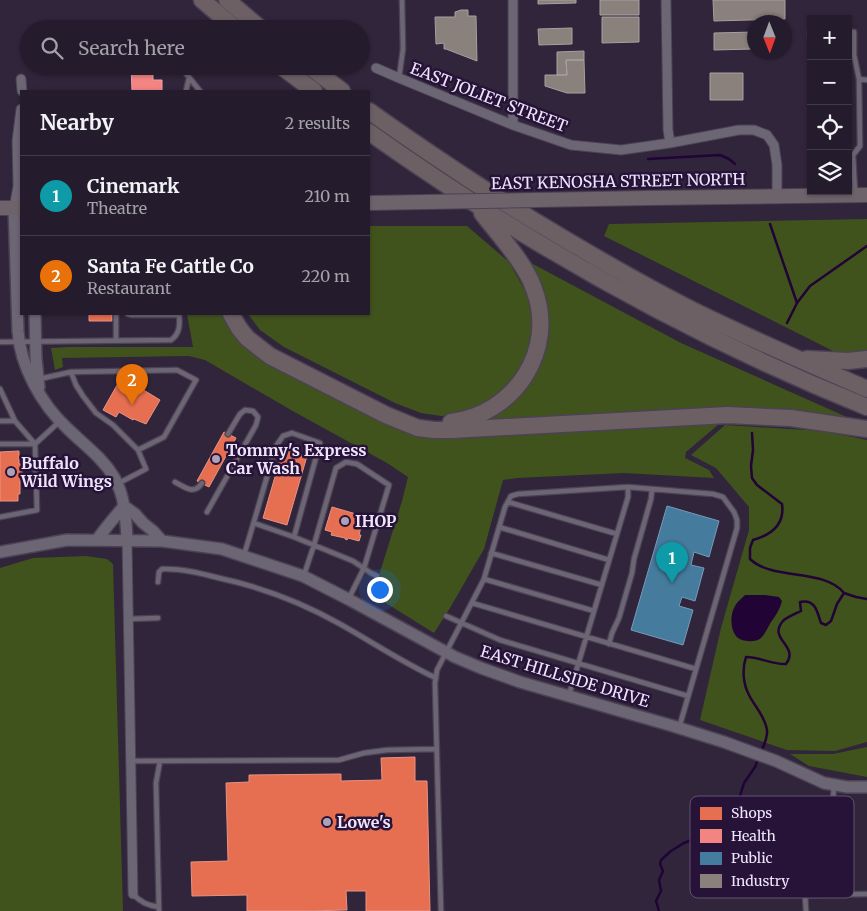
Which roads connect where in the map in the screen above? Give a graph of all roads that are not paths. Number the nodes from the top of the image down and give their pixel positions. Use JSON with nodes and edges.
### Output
{"nodes":[{"id":1,"x":202,"y":0,"type":"edge"},
{"id":2,"x":227,"y":0,"type":"edge"},
{"id":3,"x":402,"y":0,"type":"edge"},
{"id":4,"x":513,"y":0,"type":"edge"},
{"id":5,"x":666,"y":0,"type":"edge"},
{"id":6,"x":225,"y":20,"type":"edge"},
{"id":7,"x":250,"y":20,"type":"edge"},
{"id":8,"x":852,"y":32,"type":"edge"},
{"id":9,"x":854,"y":56,"type":"joint"},
{"id":10,"x":376,"y":68,"type":"dead end"},
{"id":11,"x":187,"y":75,"type":"edge"},
{"id":12,"x":293,"y":75,"type":"edge"},
{"id":13,"x":321,"y":75,"type":"edge"},
{"id":14,"x":189,"y":78,"type":"junction"},
{"id":15,"x":399,"y":78,"type":"junction"},
{"id":16,"x":21,"y":79,"type":"dead end"},
{"id":17,"x":858,"y":79,"type":"junction"},
{"id":18,"x":867,"y":80,"type":"edge"},
{"id":19,"x":22,"y":90,"type":"edge"},
{"id":20,"x":186,"y":90,"type":"edge"},
{"id":21,"x":199,"y":90,"type":"edge"},
{"id":22,"x":313,"y":90,"type":"edge"},
{"id":23,"x":341,"y":90,"type":"edge"},
{"id":24,"x":370,"y":112,"type":"edge"},
{"id":25,"x":20,"y":117,"type":"edge"},
{"id":26,"x":514,"y":125,"type":"junction"},
{"id":27,"x":370,"y":133,"type":"edge"},
{"id":28,"x":670,"y":143,"type":"junction"},
{"id":29,"x":860,"y":146,"type":"junction"},
{"id":30,"x":867,"y":146,"type":"edge"},
{"id":31,"x":861,"y":195,"type":"edge"},
{"id":32,"x":777,"y":196,"type":"junction"},
{"id":33,"x":370,"y":203,"type":"edge"},
{"id":34,"x":475,"y":204,"type":"junction"},
{"id":35,"x":0,"y":208,"type":"edge"},
{"id":36,"x":18,"y":208,"type":"edge"},
{"id":37,"x":35,"y":315,"type":"edge"},
{"id":38,"x":116,"y":315,"type":"edge"},
{"id":39,"x":179,"y":315,"type":"edge"},
{"id":40,"x":231,"y":315,"type":"edge"},
{"id":41,"x":240,"y":315,"type":"edge"},
{"id":42,"x":116,"y":340,"type":"junction"},
{"id":43,"x":36,"y":341,"type":"junction"},
{"id":44,"x":0,"y":342,"type":"edge"},
{"id":45,"x":18,"y":342,"type":"junction"},
{"id":46,"x":794,"y":358,"type":"junction"},
{"id":47,"x":867,"y":359,"type":"edge"},
{"id":48,"x":71,"y":372,"type":"junction"},
{"id":49,"x":38,"y":379,"type":"junction"},
{"id":50,"x":0,"y":388,"type":"edge"},
{"id":51,"x":867,"y":389,"type":"edge"},
{"id":52,"x":40,"y":393,"type":"junction"},
{"id":53,"x":867,"y":407,"type":"edge"},
{"id":54,"x":15,"y":420,"type":"junction"},
{"id":55,"x":0,"y":421,"type":"edge"},
{"id":56,"x":60,"y":421,"type":"junction"},
{"id":57,"x":867,"y":429,"type":"edge"},
{"id":58,"x":228,"y":434,"type":"dead end"},
{"id":59,"x":0,"y":444,"type":"edge"},
{"id":60,"x":35,"y":444,"type":"junction"},
{"id":61,"x":138,"y":450,"type":"junction"},
{"id":62,"x":176,"y":482,"type":"dead end"},
{"id":63,"x":117,"y":483,"type":"junction"},
{"id":64,"x":202,"y":483,"type":"dead end"},
{"id":65,"x":628,"y":487,"type":"junction"},
{"id":66,"x":652,"y":489,"type":"junction"},
{"id":67,"x":508,"y":502,"type":"junction"},
{"id":68,"x":124,"y":506,"type":"junction"},
{"id":69,"x":208,"y":512,"type":"dead end"},
{"id":70,"x":0,"y":517,"type":"edge"},
{"id":71,"x":254,"y":523,"type":"junction"},
{"id":72,"x":499,"y":527,"type":"junction"},
{"id":73,"x":617,"y":534,"type":"junction"},
{"id":74,"x":294,"y":537,"type":"junction"},
{"id":75,"x":97,"y":540,"type":"junction"},
{"id":76,"x":127,"y":540,"type":"junction"},
{"id":77,"x":162,"y":541,"type":"junction"},
{"id":78,"x":314,"y":545,"type":"junction"},
{"id":79,"x":0,"y":552,"type":"edge"},
{"id":80,"x":492,"y":553,"type":"junction"},
{"id":81,"x":244,"y":556,"type":"junction"},
{"id":82,"x":609,"y":560,"type":"junction"},
{"id":83,"x":364,"y":568,"type":"junction"},
{"id":84,"x":303,"y":576,"type":"junction"},
{"id":85,"x":378,"y":576,"type":"dead end"},
{"id":86,"x":484,"y":579,"type":"junction"},
{"id":87,"x":158,"y":582,"type":"dead end"},
{"id":88,"x":602,"y":585,"type":"junction"},
{"id":89,"x":348,"y":599,"type":"junction"},
{"id":90,"x":472,"y":603,"type":"junction"},
{"id":91,"x":594,"y":611,"type":"junction"},
{"id":92,"x":446,"y":616,"type":"dead end"},
{"id":93,"x":158,"y":618,"type":"dead end"},
{"id":94,"x":128,"y":619,"type":"junction"},
{"id":95,"x":461,"y":623,"type":"junction"},
{"id":96,"x":586,"y":637,"type":"junction"},
{"id":97,"x":610,"y":644,"type":"junction"},
{"id":98,"x":446,"y":652,"type":"junction"},
{"id":99,"x":578,"y":663,"type":"junction"},
{"id":100,"x":696,"y":669,"type":"junction"},
{"id":101,"x":436,"y":678,"type":"junction"},
{"id":102,"x":569,"y":696,"type":"junction"},
{"id":103,"x":688,"y":696,"type":"junction"},
{"id":104,"x":679,"y":728,"type":"junction"},
{"id":105,"x":437,"y":748,"type":"junction"},
{"id":106,"x":130,"y":761,"type":"junction"},
{"id":107,"x":160,"y":761,"type":"junction"},
{"id":108,"x":834,"y":785,"type":"junction"},
{"id":109,"x":867,"y":787,"type":"edge"},
{"id":110,"x":834,"y":796,"type":"edge"},
{"id":111,"x":133,"y":894,"type":"joint"},
{"id":112,"x":854,"y":894,"type":"edge"},
{"id":113,"x":867,"y":894,"type":"edge"},
{"id":114,"x":805,"y":898,"type":"edge"},
{"id":115,"x":159,"y":909,"type":"edge"},
{"id":116,"x":442,"y":911,"type":"edge"},
{"id":117,"x":806,"y":911,"type":"edge"}],
"edges":[{"from":1,"to":6,"type":"highway"},
{"from":2,"to":7,"type":"highway"},
{"from":3,"to":15,"type":"lane"},
{"from":4,"to":26,"type":"street"},
{"from":5,"to":28,"type":"street"},
{"from":8,"to":9,"type":"lane"},
{"from":9,"to":17,"type":"lane"},
{"from":10,"to":15,"type":"street","name":"EAST JOLIET STREET"},
{"from":11,"to":14,"type":"lane"},
{"from":12,"to":22,"type":"highway"},
{"from":13,"to":23,"type":"highway"},
{"from":14,"to":20,"type":"lane"},
{"from":14,"to":21,"type":"lane"},
{"from":15,"to":26,"type":"street","name":"EAST JOLIET STREET"},
{"from":16,"to":19,"type":"street"},
{"from":17,"to":18,"type":"lane"},
{"from":17,"to":29,"type":"lane"},
{"from":24,"to":46,"type":"highway"},
{"from":25,"to":36,"type":"street"},
{"from":26,"to":28,"type":"street","name":"EAST JOLIET STREET"},
{"from":27,"to":34,"type":"highway"},
{"from":28,"to":32,"type":"street","name":"EAST JOLIET STREET"},
{"from":29,"to":30,"type":"lane"},
{"from":29,"to":31,"type":"lane"},
{"from":31,"to":32,"type":"main road","name":"EAST KENOSHA STREET NORTH"},
{"from":32,"to":33,"type":"main road","name":"EAST KENOSHA STREET NORTH","bridge":true},
{"from":34,"to":41,"type":"highway"},
{"from":34,"to":53,"type":"highway"},
{"from":35,"to":36,"type":"main road"},
{"from":36,"to":45,"type":"street"},
{"from":37,"to":43,"type":"street"},
{"from":38,"to":42,"type":"lane"},
{"from":39,"to":42,"type":"lane"},
{"from":40,"to":57,"type":"highway"},
{"from":42,"to":43,"type":"lane"},
{"from":43,"to":45,"type":"lane"},
{"from":43,"to":49,"type":"street"},
{"from":44,"to":45,"type":"lane"},
{"from":45,"to":52,"type":"street"},
{"from":46,"to":47,"type":"highway"},
{"from":46,"to":51,"type":"highway"},
{"from":48,"to":49,"type":"lane"},
{"from":48,"to":61,"type":"lane"},
{"from":48,"to":61,"type":"lane"},
{"from":49,"to":52,"type":"street"},
{"from":50,"to":54,"type":"lane"},
{"from":52,"to":56,"type":"street"},
{"from":54,"to":55,"type":"lane"},
{"from":54,"to":60,"type":"lane"},
{"from":56,"to":60,"type":"lane"},
{"from":56,"to":63,"type":"street"},
{"from":58,"to":69,"type":"lane"},
{"from":59,"to":60,"type":"lane"},
{"from":60,"to":70,"type":"lane"},
{"from":61,"to":63,"type":"lane"},
{"from":62,"to":64,"type":"lane"},
{"from":63,"to":68,"type":"street"},
{"from":65,"to":66,"type":"lane"},
{"from":65,"to":67,"type":"lane"},
{"from":65,"to":73,"type":"lane"},
{"from":66,"to":97,"type":"lane"},
{"from":66,"to":100,"type":"lane"},
{"from":67,"to":72,"type":"lane"},
{"from":67,"to":73,"type":"lane"},
{"from":68,"to":75,"type":"street"},
{"from":68,"to":76,"type":"street"},
{"from":68,"to":77,"type":"street"},
{"from":71,"to":74,"type":"lane"},
{"from":71,"to":74,"type":"lane"},
{"from":71,"to":81,"type":"lane"},
{"from":72,"to":80,"type":"lane"},
{"from":72,"to":82,"type":"lane"},
{"from":73,"to":82,"type":"lane"},
{"from":74,"to":78,"type":"lane"},
{"from":75,"to":76,"type":"street","name":"EAST HILLSIDE DRIVE"},
{"from":75,"to":79,"type":"street","name":"EAST HILLSIDE DRIVE"},
{"from":76,"to":77,"type":"street","name":"EAST HILLSIDE DRIVE"},
{"from":76,"to":94,"type":"street"},
{"from":77,"to":81,"type":"street","name":"EAST HILLSIDE DRIVE"},
{"from":78,"to":83,"type":"lane"},
{"from":78,"to":83,"type":"lane"},
{"from":78,"to":84,"type":"lane"},
{"from":80,"to":86,"type":"lane"},
{"from":80,"to":88,"type":"lane"},
{"from":81,"to":84,"type":"street","name":"EAST HILLSIDE DRIVE"},
{"from":82,"to":88,"type":"lane"},
{"from":83,"to":85,"type":"lane"},
{"from":83,"to":89,"type":"lane"},
{"from":84,"to":89,"type":"street","name":"EAST HILLSIDE DRIVE"},
{"from":86,"to":90,"type":"lane"},
{"from":86,"to":91,"type":"lane"},
{"from":87,"to":101,"type":"lane"},
{"from":88,"to":91,"type":"lane"},
{"from":89,"to":98,"type":"street","name":"EAST HILLSIDE DRIVE"},
{"from":90,"to":95,"type":"lane"},
{"from":90,"to":96,"type":"lane"},
{"from":91,"to":96,"type":"lane"},
{"from":92,"to":95,"type":"lane"},
{"from":93,"to":94,"type":"lane"},
{"from":94,"to":106,"type":"street"},
{"from":95,"to":98,"type":"lane"},
{"from":95,"to":99,"type":"lane"},
{"from":96,"to":97,"type":"lane"},
{"from":96,"to":99,"type":"lane"},
{"from":97,"to":100,"type":"lane"},
{"from":98,"to":101,"type":"lane"},
{"from":98,"to":102,"type":"street","name":"EAST HILLSIDE DRIVE"},
{"from":99,"to":102,"type":"lane"},
{"from":99,"to":103,"type":"lane"},
{"from":100,"to":103,"type":"lane"},
{"from":101,"to":105,"type":"lane"},
{"from":102,"to":104,"type":"street","name":"EAST HILLSIDE DRIVE"},
{"from":103,"to":104,"type":"lane"},
{"from":104,"to":108,"type":"street","name":"EAST HILLSIDE DRIVE"},
{"from":105,"to":107,"type":"lane"},
{"from":105,"to":116,"type":"lane"},
{"from":106,"to":107,"type":"lane"},
{"from":106,"to":111,"type":"street"},
{"from":107,"to":115,"type":"lane"},
{"from":108,"to":109,"type":"street","name":"EAST HILLSIDE DRIVE"},
{"from":108,"to":110,"type":"lane"},
{"from":111,"to":115,"type":"lane"},
{"from":112,"to":113,"type":"lane"},
{"from":114,"to":117,"type":"lane"}]}
